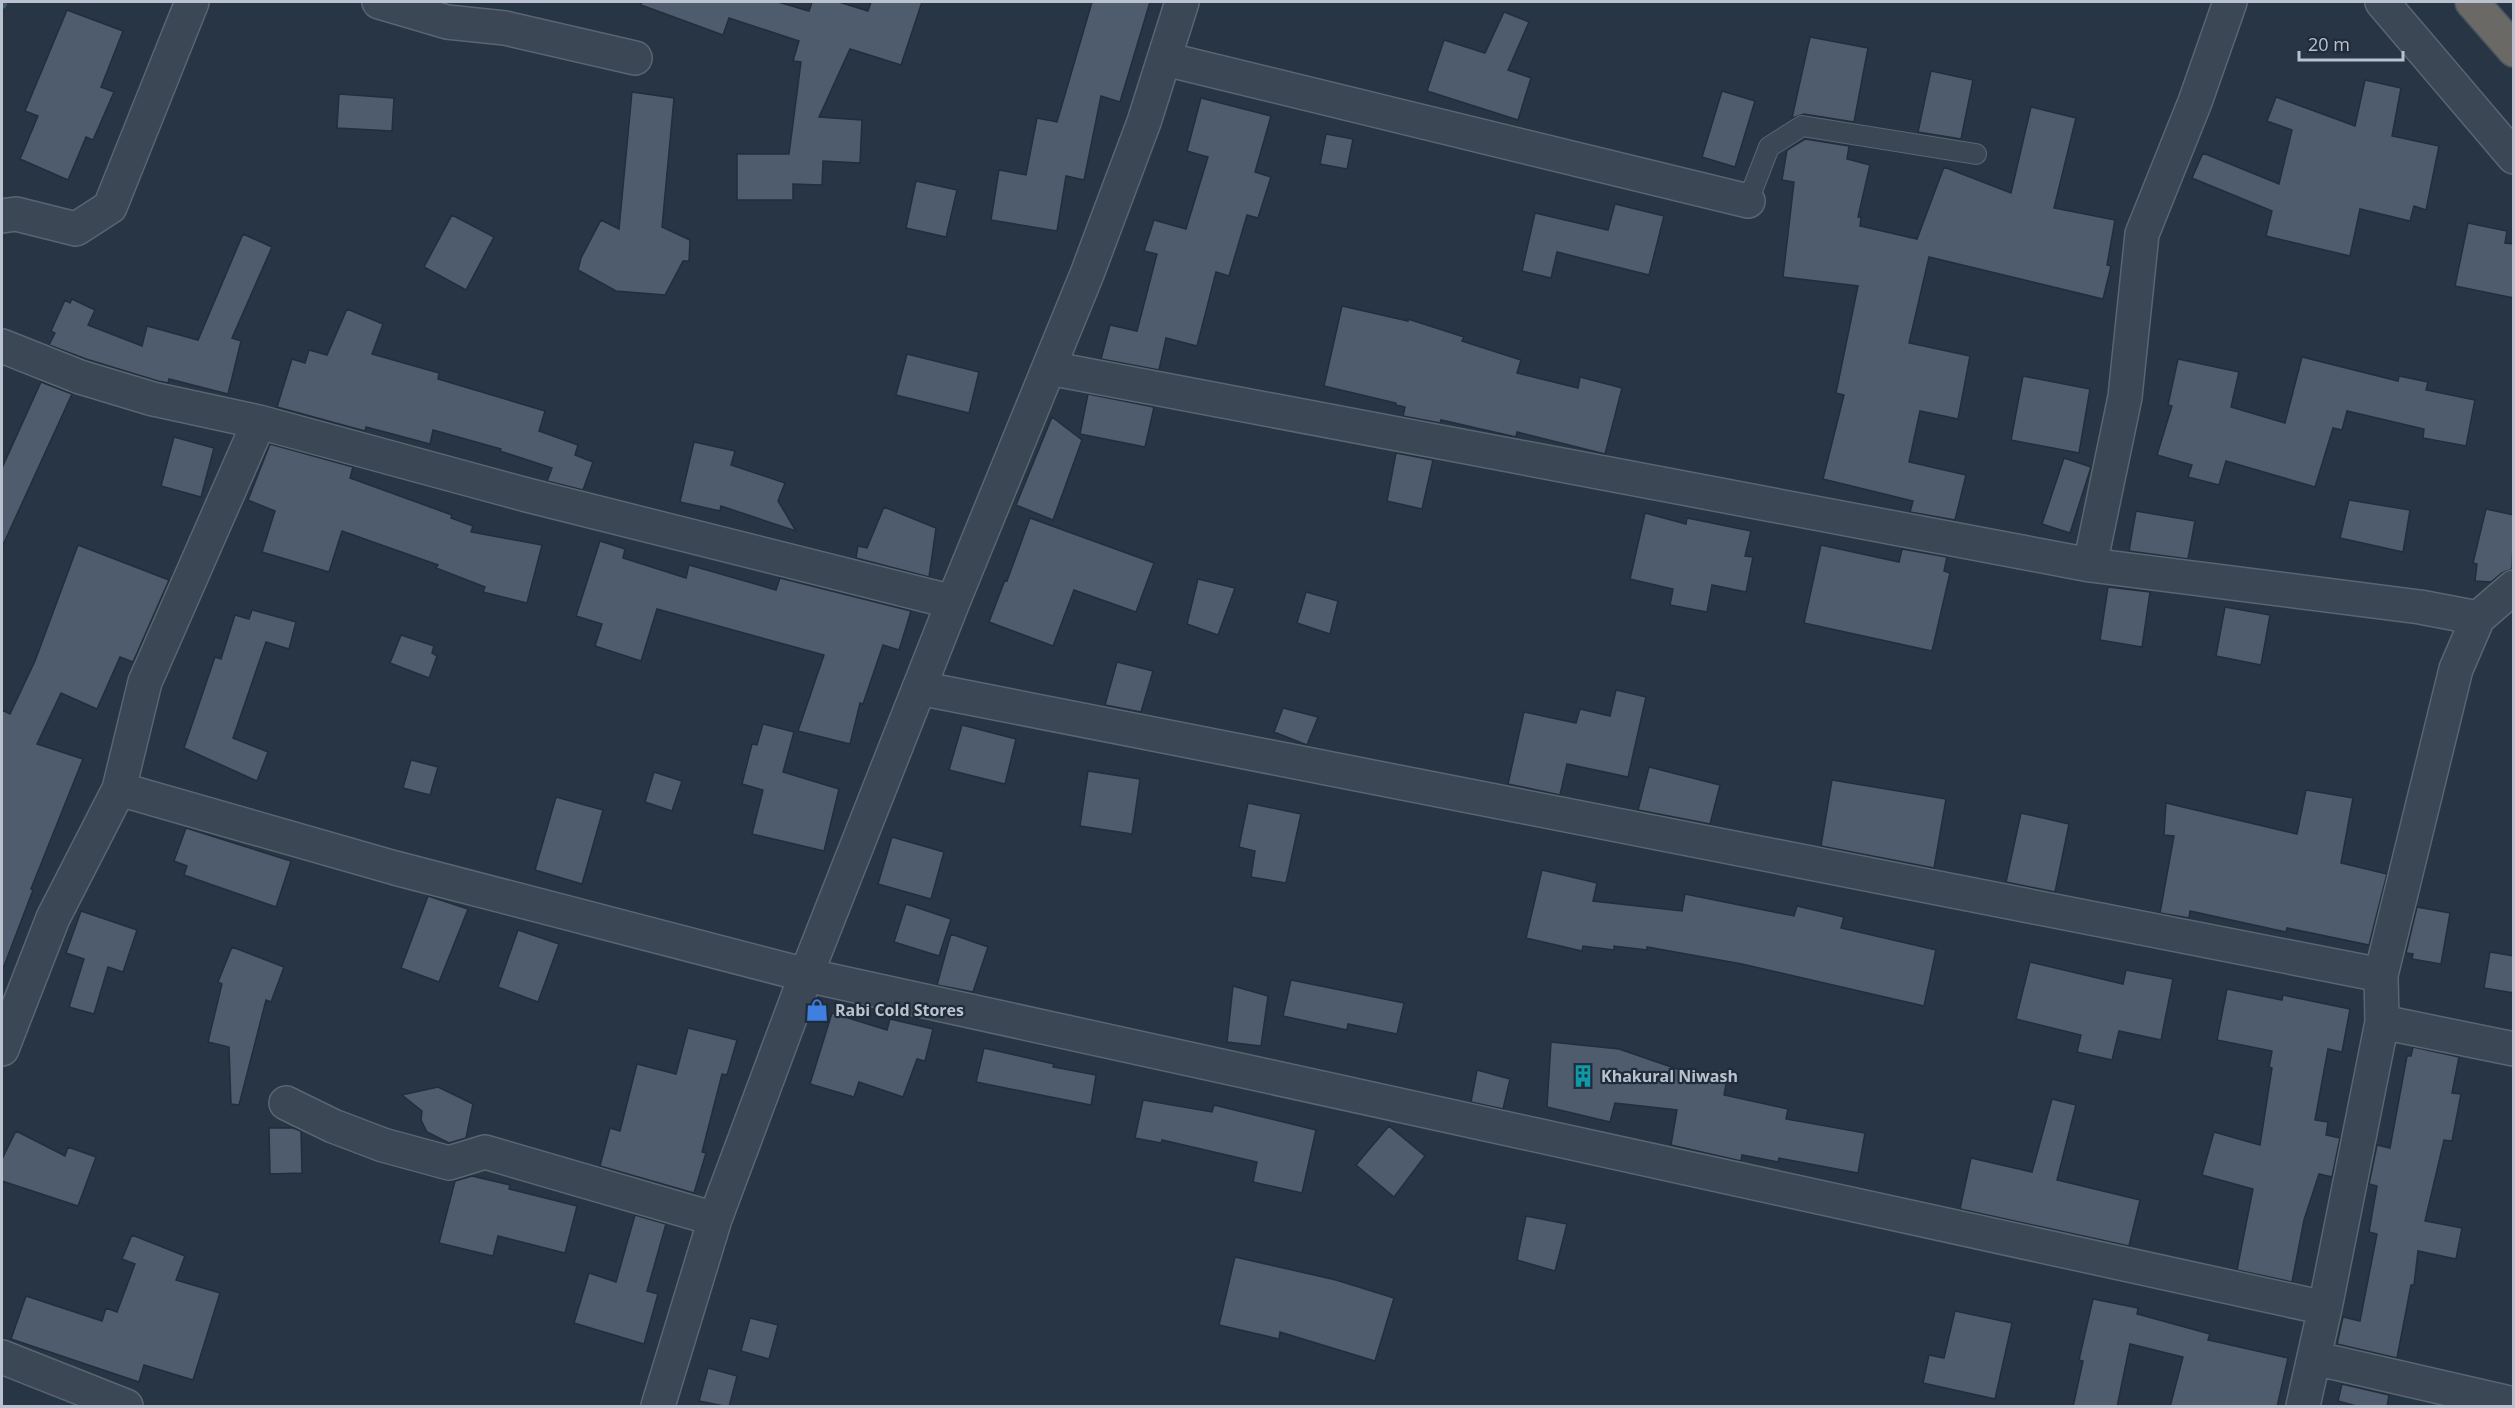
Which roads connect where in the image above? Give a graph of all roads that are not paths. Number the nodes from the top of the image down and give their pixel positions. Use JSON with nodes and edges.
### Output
{"nodes":[{"id":1,"x":192,"y":2,"type":"edge"},
{"id":2,"x":379,"y":2,"type":"edge"},
{"id":3,"x":1182,"y":2,"type":"edge"},
{"id":4,"x":2230,"y":2,"type":"edge"},
{"id":5,"x":2382,"y":2,"type":"edge"},
{"id":6,"x":2472,"y":2,"type":"edge"},
{"id":7,"x":2514,"y":50,"type":"edge"},
{"id":8,"x":635,"y":58,"type":"dead end"},
{"id":9,"x":1165,"y":59,"type":"junction"},
{"id":10,"x":1976,"y":154,"type":"dead end"},
{"id":11,"x":2514,"y":157,"type":"edge"},
{"id":12,"x":1748,"y":201,"type":"joint"},
{"id":13,"x":2,"y":216,"type":"edge"},
{"id":14,"x":2,"y":346,"type":"edge"},
{"id":15,"x":1050,"y":368,"type":"junction"},
{"id":16,"x":259,"y":422,"type":"junction"},
{"id":17,"x":2090,"y":565,"type":"junction"},
{"id":18,"x":2514,"y":587,"type":"edge"},
{"id":19,"x":953,"y":602,"type":"junction"},
{"id":20,"x":2478,"y":618,"type":"junction"},
{"id":21,"x":919,"y":688,"type":"junction"},
{"id":22,"x":119,"y":789,"type":"junction"},
{"id":23,"x":806,"y":975,"type":"junction"},
{"id":24,"x":2381,"y":975,"type":"junction"},
{"id":25,"x":2382,"y":1022,"type":"junction"},
{"id":26,"x":2,"y":1046,"type":"edge"},
{"id":27,"x":2514,"y":1049,"type":"edge"},
{"id":28,"x":286,"y":1103,"type":"dead end"},
{"id":29,"x":715,"y":1219,"type":"junction"},
{"id":30,"x":2325,"y":1308,"type":"junction"},
{"id":31,"x":2,"y":1357,"type":"edge"},
{"id":32,"x":2313,"y":1358,"type":"junction"},
{"id":33,"x":2514,"y":1404,"type":"edge"},
{"id":34,"x":126,"y":1407,"type":"edge"},
{"id":35,"x":658,"y":1407,"type":"edge"},
{"id":36,"x":2303,"y":1407,"type":"edge"}],
"edges":[{"from":1,"to":13,"type":"street"},
{"from":2,"to":8,"type":"street"},
{"from":3,"to":9,"type":"street"},
{"from":4,"to":17,"type":"street"},
{"from":5,"to":11,"type":"street"},
{"from":6,"to":7,"type":"highway"},
{"from":9,"to":12,"type":"street"},
{"from":9,"to":15,"type":"street"},
{"from":10,"to":12,"type":"lane"},
{"from":14,"to":16,"type":"street"},
{"from":15,"to":17,"type":"street"},
{"from":15,"to":19,"type":"street"},
{"from":16,"to":19,"type":"street"},
{"from":16,"to":22,"type":"street"},
{"from":17,"to":20,"type":"street"},
{"from":18,"to":20,"type":"street"},
{"from":19,"to":21,"type":"street"},
{"from":20,"to":24,"type":"street"},
{"from":21,"to":23,"type":"street"},
{"from":21,"to":24,"type":"street"},
{"from":22,"to":23,"type":"street"},
{"from":22,"to":26,"type":"street"},
{"from":23,"to":29,"type":"street"},
{"from":23,"to":30,"type":"street"},
{"from":24,"to":25,"type":"street"},
{"from":25,"to":27,"type":"street"},
{"from":25,"to":30,"type":"street"},
{"from":28,"to":29,"type":"street"},
{"from":29,"to":35,"type":"street"},
{"from":30,"to":32,"type":"street"},
{"from":31,"to":34,"type":"street"},
{"from":32,"to":33,"type":"street"},
{"from":32,"to":36,"type":"street"}]}
